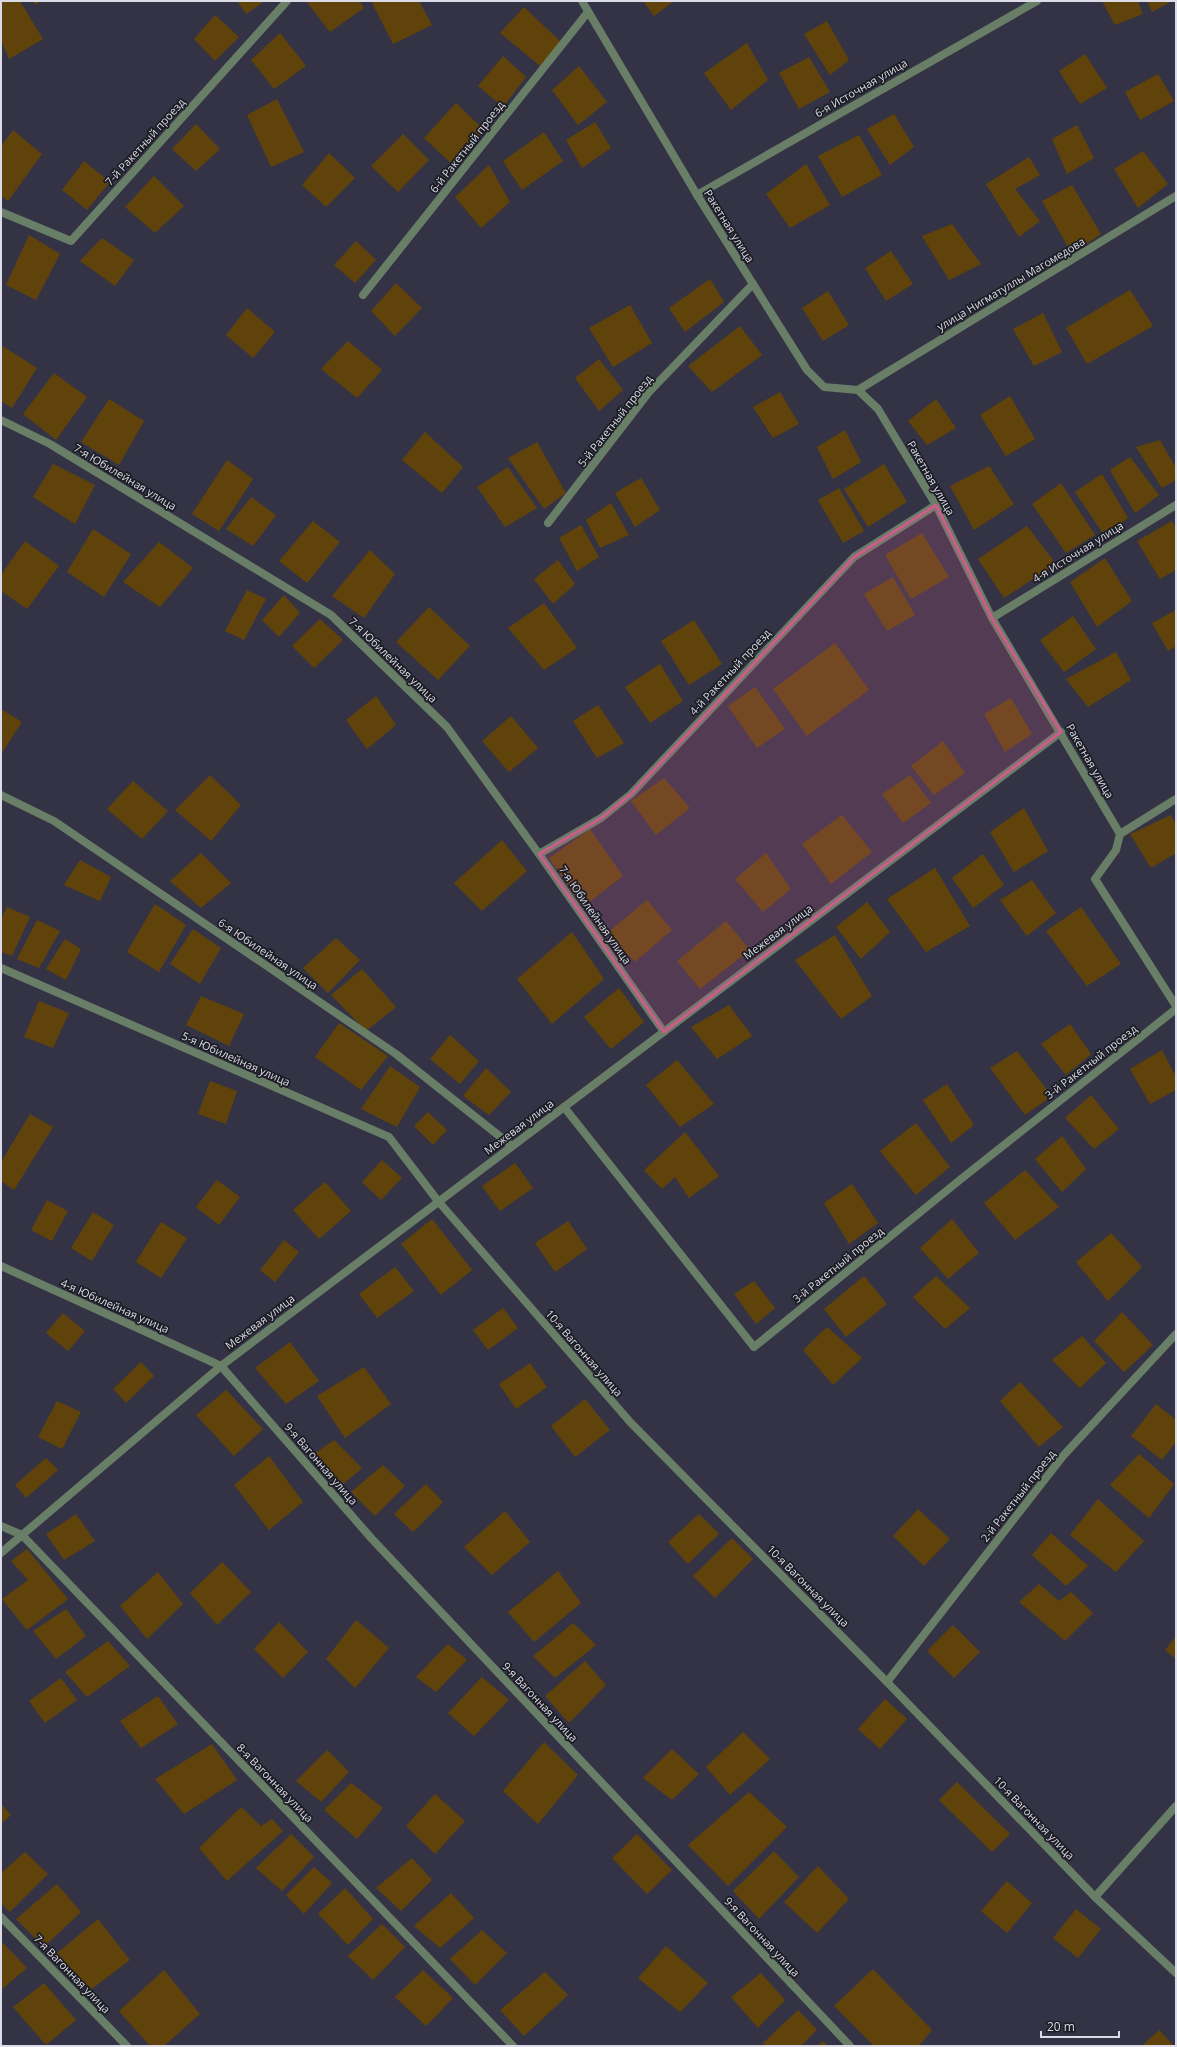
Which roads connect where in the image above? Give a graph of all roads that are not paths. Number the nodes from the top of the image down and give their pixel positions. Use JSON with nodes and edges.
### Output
{"nodes":[{"id":1,"x":287,"y":1,"type":"edge"},
{"id":2,"x":582,"y":1,"type":"edge"},
{"id":3,"x":1037,"y":1,"type":"edge"},
{"id":4,"x":588,"y":12,"type":"junction"},
{"id":5,"x":697,"y":195,"type":"junction"},
{"id":6,"x":1176,"y":196,"type":"edge"},
{"id":7,"x":1,"y":212,"type":"edge"},
{"id":8,"x":753,"y":284,"type":"junction"},
{"id":9,"x":363,"y":295,"type":"dead end"},
{"id":10,"x":858,"y":390,"type":"junction"},
{"id":11,"x":1,"y":420,"type":"edge"},
{"id":12,"x":936,"y":505,"type":"junction"},
{"id":13,"x":1176,"y":505,"type":"edge"},
{"id":14,"x":548,"y":523,"type":"dead end"},
{"id":15,"x":992,"y":618,"type":"junction"},
{"id":16,"x":1061,"y":732,"type":"junction"},
{"id":17,"x":1,"y":795,"type":"edge"},
{"id":18,"x":1176,"y":799,"type":"edge"},
{"id":19,"x":1120,"y":834,"type":"junction"},
{"id":20,"x":539,"y":854,"type":"junction"},
{"id":21,"x":1,"y":968,"type":"edge"},
{"id":22,"x":1176,"y":1006,"type":"edge"},
{"id":23,"x":1176,"y":1009,"type":"edge"},
{"id":24,"x":664,"y":1032,"type":"junction"},
{"id":25,"x":564,"y":1107,"type":"junction"},
{"id":26,"x":512,"y":1146,"type":"junction"},
{"id":27,"x":438,"y":1201,"type":"junction"},
{"id":28,"x":1,"y":1266,"type":"edge"},
{"id":29,"x":1176,"y":1334,"type":"edge"},
{"id":30,"x":221,"y":1366,"type":"junction"},
{"id":31,"x":1,"y":1526,"type":"edge"},
{"id":32,"x":22,"y":1535,"type":"junction"},
{"id":33,"x":1,"y":1553,"type":"edge"},
{"id":34,"x":887,"y":1682,"type":"junction"},
{"id":35,"x":1176,"y":1806,"type":"edge"},
{"id":36,"x":1095,"y":1897,"type":"junction"},
{"id":37,"x":1,"y":1917,"type":"edge"},
{"id":38,"x":1176,"y":1973,"type":"edge"},
{"id":39,"x":127,"y":2046,"type":"edge"},
{"id":40,"x":513,"y":2046,"type":"edge"},
{"id":41,"x":850,"y":2046,"type":"edge"}],
"edges":[{"from":1,"to":7,"type":"street","name":"7-й Ракетный проезд"},
{"from":2,"to":4,"type":"street","name":"Ракетная улица"},
{"from":3,"to":5,"type":"street","name":"6-я Источная улица"},
{"from":4,"to":5,"type":"street","name":"Ракетная улица"},
{"from":4,"to":9,"type":"street","name":"6-й Ракетный проезд"},
{"from":5,"to":8,"type":"street","name":"Ракетная улица"},
{"from":6,"to":10,"type":"street","name":"улица Нигматуллы Магомедова"},
{"from":8,"to":10,"type":"street","name":"Ракетная улица"},
{"from":8,"to":14,"type":"street","name":"5-й Ракетный проезд"},
{"from":10,"to":12,"type":"street","name":"Ракетная улица"},
{"from":11,"to":20,"type":"street","name":"7-я Юбилейная улица"},
{"from":12,"to":15,"type":"street","name":"Ракетная улица"},
{"from":12,"to":20,"type":"street","name":"4-й Ракетный проезд"},
{"from":13,"to":15,"type":"street","name":"4-я Источная улица"},
{"from":15,"to":16,"type":"street","name":"Ракетная улица"},
{"from":16,"to":19,"type":"street","name":"Ракетная улица"},
{"from":16,"to":24,"type":"street","name":"Межевая улица"},
{"from":17,"to":26,"type":"street","name":"6-я Юбилейная улица"},
{"from":18,"to":19,"type":"street"},
{"from":19,"to":22,"type":"street"},
{"from":20,"to":24,"type":"street","name":"7-я Юбилейная улица"},
{"from":21,"to":27,"type":"street","name":"5-я Юбилейная улица"},
{"from":23,"to":25,"type":"street","name":"3-й Ракетный проезд"},
{"from":24,"to":25,"type":"street","name":"Межевая улица"},
{"from":25,"to":26,"type":"street","name":"Межевая улица"},
{"from":26,"to":27,"type":"street","name":"Межевая улица"},
{"from":27,"to":30,"type":"street","name":"Межевая улица"},
{"from":27,"to":34,"type":"street","name":"10-я Вагонная улица"},
{"from":28,"to":30,"type":"street","name":"4-я Юбилейная улица"},
{"from":29,"to":34,"type":"street","name":"2-й Ракетный проезд"},
{"from":30,"to":32,"type":"street","name":"Межевая улица"},
{"from":30,"to":41,"type":"street","name":"9-я Вагонная улица"},
{"from":31,"to":32,"type":"street"},
{"from":32,"to":33,"type":"street","name":"Межевая улица"},
{"from":32,"to":40,"type":"street","name":"8-я Вагонная улица"},
{"from":34,"to":36,"type":"street","name":"10-я Вагонная улица"},
{"from":35,"to":36,"type":"street"},
{"from":36,"to":38,"type":"street","name":"10-я Вагонная улица"},
{"from":37,"to":39,"type":"street","name":"7-я Вагонная улица"}]}
